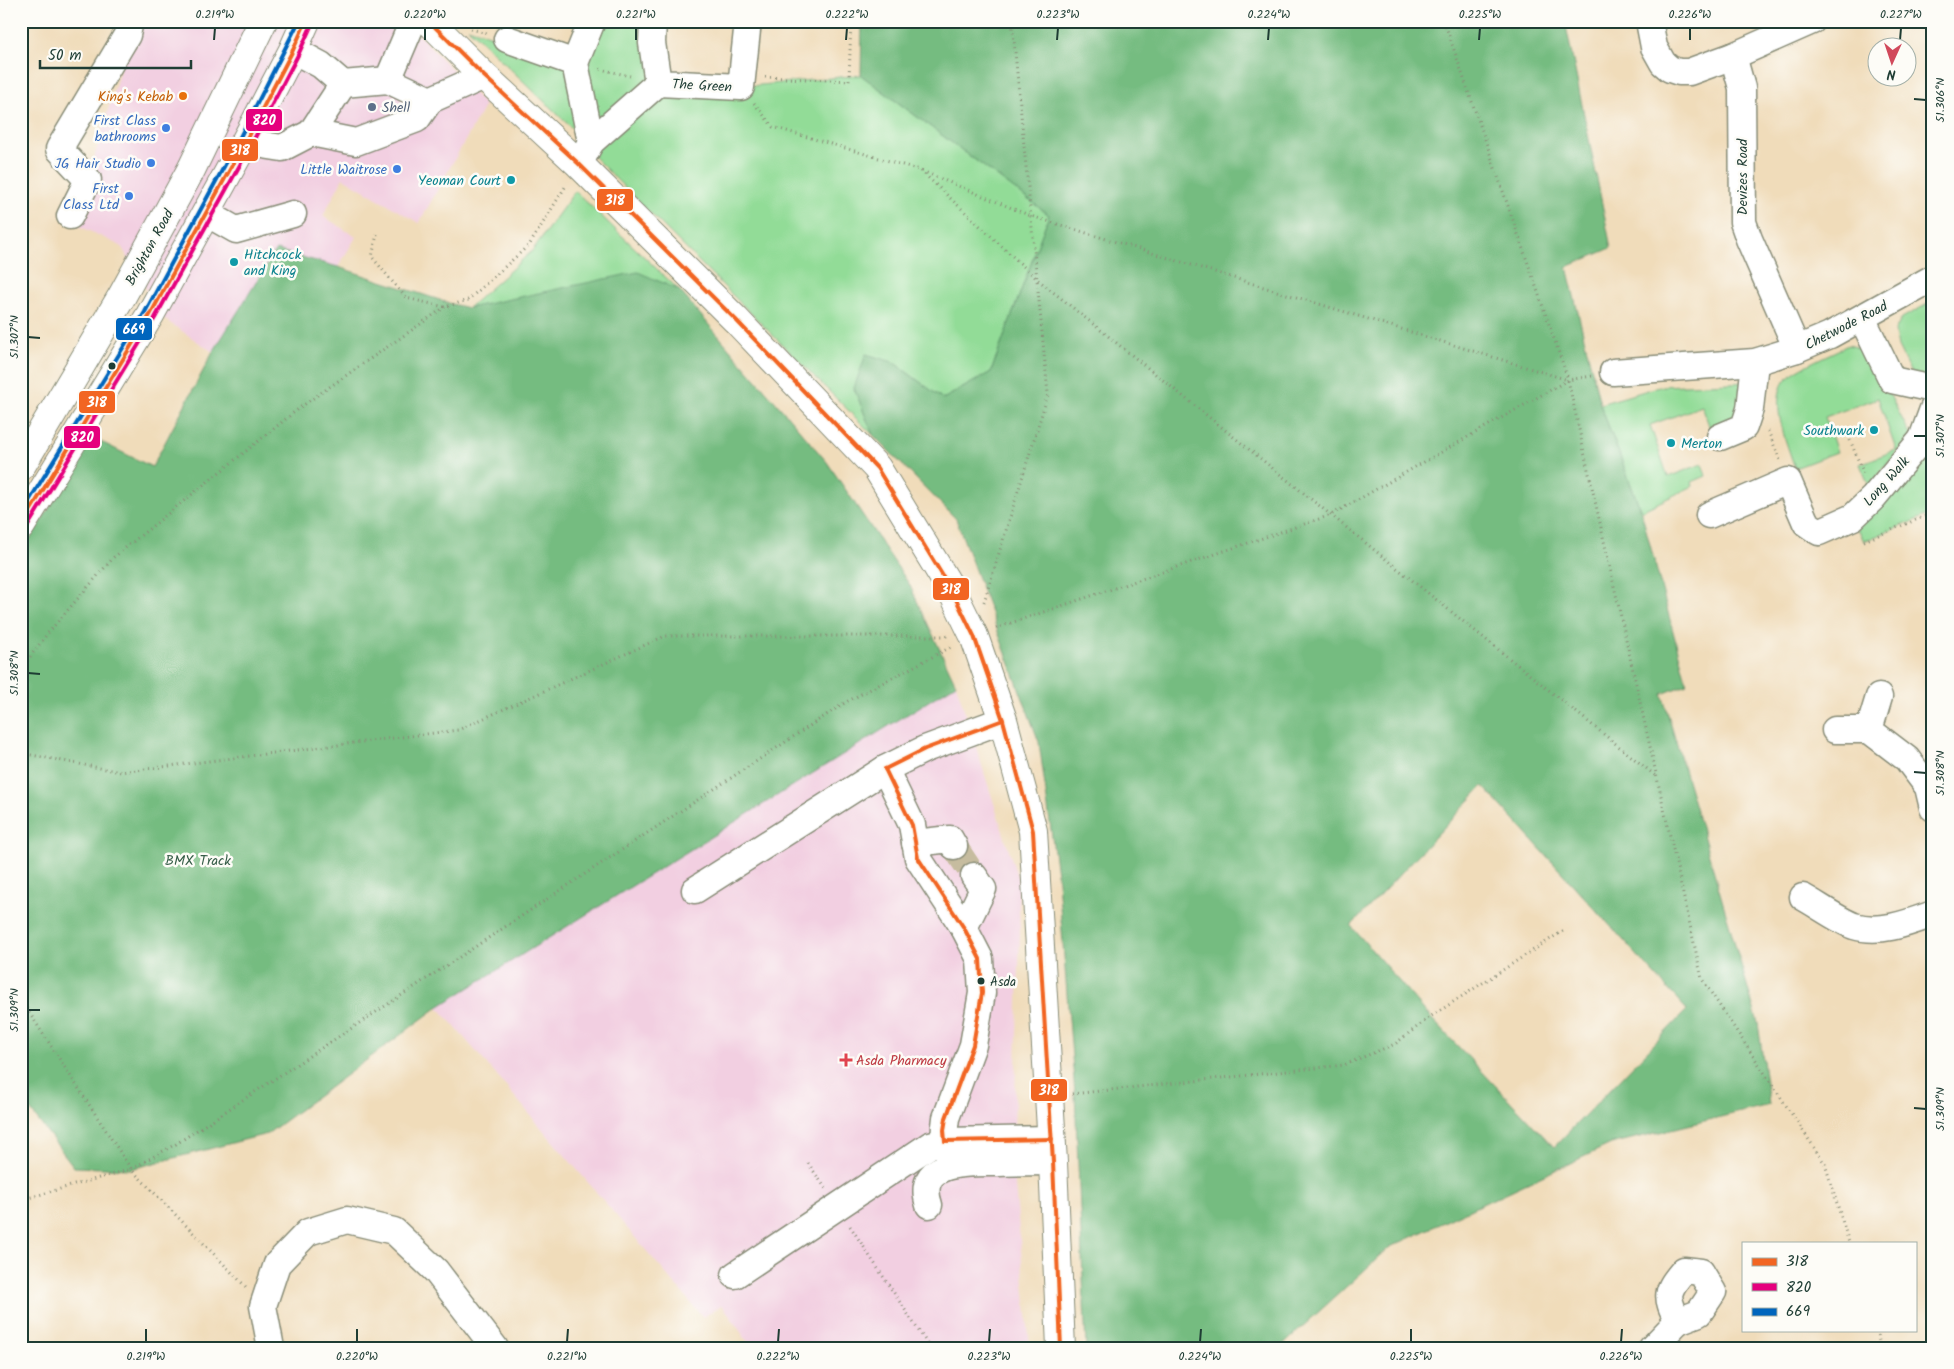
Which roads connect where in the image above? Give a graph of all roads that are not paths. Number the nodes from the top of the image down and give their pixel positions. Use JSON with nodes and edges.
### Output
{"nodes":[{"id":1,"x":130,"y":21,"type":"edge"},
{"id":2,"x":264,"y":21,"type":"edge"},
{"id":3,"x":306,"y":21,"type":"edge"},
{"id":4,"x":413,"y":21,"type":"edge"},
{"id":5,"x":429,"y":21,"type":"edge"},
{"id":6,"x":592,"y":21,"type":"edge"},
{"id":7,"x":653,"y":21,"type":"edge"},
{"id":8,"x":748,"y":21,"type":"edge"},
{"id":9,"x":1649,"y":21,"type":"edge"},
{"id":10,"x":1812,"y":21,"type":"edge"},
{"id":11,"x":507,"y":39,"type":"dead end"},
{"id":12,"x":293,"y":50,"type":"junction"},
{"id":13,"x":1733,"y":56,"type":"junction"},
{"id":14,"x":575,"y":63,"type":"junction"},
{"id":15,"x":484,"y":76,"type":"junction"},
{"id":16,"x":388,"y":80,"type":"junction"},
{"id":17,"x":658,"y":83,"type":"junction"},
{"id":18,"x":343,"y":84,"type":"junction"},
{"id":19,"x":430,"y":100,"type":"junction"},
{"id":20,"x":311,"y":133,"type":"junction"},
{"id":21,"x":245,"y":142,"type":"junction"},
{"id":22,"x":585,"y":153,"type":"junction"},
{"id":23,"x":206,"y":213,"type":"junction"},
{"id":24,"x":293,"y":214,"type":"dead end"},
{"id":25,"x":70,"y":216,"type":"dead end"},
{"id":26,"x":1933,"y":278,"type":"edge"},
{"id":27,"x":1862,"y":318,"type":"junction"},
{"id":28,"x":1797,"y":349,"type":"junction"},
{"id":29,"x":1755,"y":362,"type":"junction"},
{"id":30,"x":1613,"y":372,"type":"road end"},
{"id":31,"x":1933,"y":389,"type":"edge"},
{"id":32,"x":1933,"y":409,"type":"edge"},
{"id":33,"x":1720,"y":437,"type":"dead end"},
{"id":34,"x":1927,"y":444,"type":"edge"},
{"id":35,"x":21,"y":466,"type":"edge"},
{"id":36,"x":1709,"y":515,"type":"dead end"},
{"id":37,"x":21,"y":526,"type":"edge"},
{"id":38,"x":1879,"y":697,"type":"dead end"},
{"id":39,"x":1003,"y":720,"type":"junction"},
{"id":40,"x":1835,"y":730,"type":"dead end"},
{"id":41,"x":1869,"y":730,"type":"junction"},
{"id":42,"x":885,"y":769,"type":"junction"},
{"id":43,"x":1933,"y":808,"type":"edge"},
{"id":44,"x":915,"y":843,"type":"junction"},
{"id":45,"x":954,"y":846,"type":"tunnel mouth"},
{"id":46,"x":974,"y":876,"type":"tunnel mouth"},
{"id":47,"x":695,"y":890,"type":"dead end"},
{"id":48,"x":1803,"y":897,"type":"dead end"},
{"id":49,"x":1933,"y":914,"type":"edge"},
{"id":50,"x":964,"y":928,"type":"junction"},
{"id":51,"x":945,"y":1141,"type":"junction"},
{"id":52,"x":1053,"y":1151,"type":"junction"},
{"id":53,"x":971,"y":1163,"type":"junction"},
{"id":54,"x":896,"y":1166,"type":"junction"},
{"id":55,"x":735,"y":1275,"type":"dead end"},
{"id":56,"x":1678,"y":1321,"type":"dead end"},
{"id":57,"x":271,"y":1348,"type":"edge"},
{"id":58,"x":495,"y":1348,"type":"edge"},
{"id":59,"x":1061,"y":1348,"type":"edge"},
{"id":60,"x":1652,"y":1348,"type":"edge"}],
"edges":[{"from":1,"to":25,"type":"street"},
{"from":2,"to":35,"type":"highway","name":"Brighton Road"},
{"from":3,"to":12,"type":"highway"},
{"from":4,"to":16,"type":"street"},
{"from":5,"to":15,"type":"highway"},
{"from":6,"to":14,"type":"street"},
{"from":7,"to":17,"type":"street","name":"The Green"},
{"from":8,"to":17,"type":"street","name":"The Green"},
{"from":9,"to":13,"type":"street"},
{"from":10,"to":13,"type":"street"},
{"from":11,"to":14,"type":"street"},
{"from":12,"to":18,"type":"street"},
{"from":12,"to":21,"type":"highway"},
{"from":13,"to":28,"type":"street","name":"Devizes Road"},
{"from":14,"to":22,"type":"street"},
{"from":15,"to":19,"type":"street"},
{"from":15,"to":22,"type":"highway"},
{"from":16,"to":18,"type":"street"},
{"from":16,"to":19,"type":"street"},
{"from":17,"to":22,"type":"street"},
{"from":18,"to":20,"type":"street"},
{"from":19,"to":20,"type":"street"},
{"from":20,"to":21,"type":"street"},
{"from":21,"to":23,"type":"highway"},
{"from":22,"to":39,"type":"highway"},
{"from":23,"to":24,"type":"street"},
{"from":23,"to":37,"type":"highway"},
{"from":26,"to":27,"type":"street","name":"Chetwode Road"},
{"from":27,"to":28,"type":"street","name":"Chetwode Road"},
{"from":27,"to":31,"type":"street"},
{"from":28,"to":29,"type":"street","name":"Chetwode Road"},
{"from":29,"to":30,"type":"street","name":"Chetwode Road"},
{"from":29,"to":33,"type":"street"},
{"from":32,"to":34,"type":"street","name":"Long Walk"},
{"from":34,"to":36,"type":"street","name":"Long Walk"},
{"from":38,"to":41,"type":"street"},
{"from":39,"to":42,"type":"street"},
{"from":39,"to":52,"type":"highway"},
{"from":40,"to":41,"type":"street"},
{"from":41,"to":43,"type":"street"},
{"from":42,"to":44,"type":"street"},
{"from":42,"to":47,"type":"street"},
{"from":44,"to":45,"type":"street"},
{"from":44,"to":50,"type":"street"},
{"from":46,"to":50,"type":"street"},
{"from":48,"to":49,"type":"street"},
{"from":50,"to":51,"type":"street"},
{"from":51,"to":52,"type":"street"},
{"from":51,"to":53,"type":"street"},
{"from":51,"to":54,"type":"street"},
{"from":52,"to":53,"type":"street"},
{"from":52,"to":59,"type":"highway"},
{"from":53,"to":54,"type":"street"},
{"from":54,"to":55,"type":"street"},
{"from":56,"to":60,"type":"street"},
{"from":57,"to":58,"type":"street"}]}
